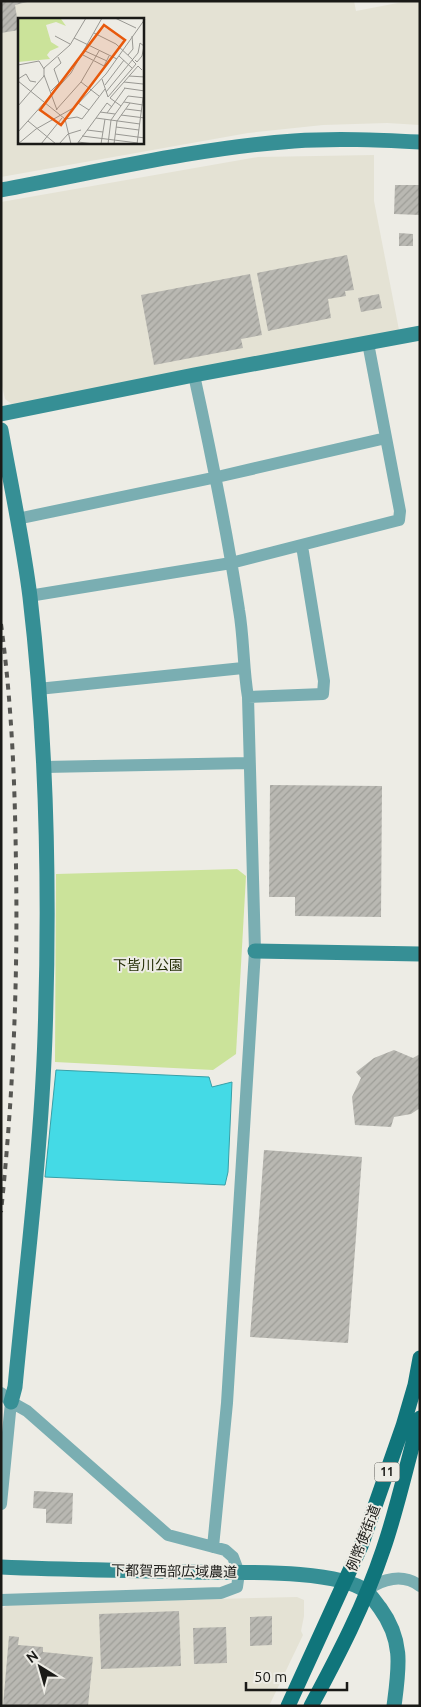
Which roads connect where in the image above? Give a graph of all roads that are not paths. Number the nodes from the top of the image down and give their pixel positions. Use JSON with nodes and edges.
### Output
{"nodes":[{"id":1,"x":420,"y":142,"type":"edge"},
{"id":2,"x":1,"y":190,"type":"edge"},
{"id":3,"x":420,"y":333,"type":"edge"},
{"id":4,"x":368,"y":343,"type":"junction"},
{"id":5,"x":194,"y":375,"type":"junction"},
{"id":6,"x":1,"y":414,"type":"edge"},
{"id":7,"x":1,"y":430,"type":"edge"},
{"id":8,"x":386,"y":438,"type":"junction"},
{"id":9,"x":217,"y":477,"type":"junction"},
{"id":10,"x":17,"y":519,"type":"junction"},
{"id":11,"x":302,"y":546,"type":"junction"},
{"id":12,"x":231,"y":563,"type":"junction"},
{"id":13,"x":29,"y":596,"type":"junction"},
{"id":14,"x":243,"y":668,"type":"junction"},
{"id":15,"x":38,"y":689,"type":"junction"},
{"id":16,"x":248,"y":696,"type":"junction"},
{"id":17,"x":249,"y":764,"type":"junction"},
{"id":18,"x":44,"y":768,"type":"junction"},
{"id":19,"x":255,"y":951,"type":"junction"},
{"id":20,"x":420,"y":954,"type":"edge"},
{"id":21,"x":420,"y":1358,"type":"edge"},
{"id":22,"x":6,"y":1397,"type":"edge"},
{"id":23,"x":420,"y":1418,"type":"edge"},
{"id":24,"x":1,"y":1504,"type":"edge"},
{"id":25,"x":213,"y":1547,"type":"junction"},
{"id":26,"x":5,"y":1567,"type":"edge"},
{"id":27,"x":239,"y":1573,"type":"junction"},
{"id":28,"x":418,"y":1581,"type":"edge"},
{"id":29,"x":346,"y":1582,"type":"junction"},
{"id":30,"x":366,"y":1591,"type":"junction"},
{"id":31,"x":1,"y":1600,"type":"edge"},
{"id":32,"x":288,"y":1706,"type":"edge"},
{"id":33,"x":311,"y":1706,"type":"edge"},
{"id":34,"x":394,"y":1706,"type":"edge"}],
"edges":[{"from":1,"to":2,"type":"street"},
{"from":3,"to":4,"type":"street"},
{"from":4,"to":5,"type":"street"},
{"from":4,"to":8,"type":"street"},
{"from":5,"to":6,"type":"street"},
{"from":5,"to":9,"type":"street"},
{"from":7,"to":10,"type":"street"},
{"from":8,"to":9,"type":"street"},
{"from":8,"to":11,"type":"street"},
{"from":9,"to":10,"type":"street"},
{"from":9,"to":12,"type":"street"},
{"from":10,"to":13,"type":"street"},
{"from":11,"to":12,"type":"street"},
{"from":11,"to":16,"type":"street"},
{"from":12,"to":13,"type":"street"},
{"from":12,"to":14,"type":"street"},
{"from":13,"to":15,"type":"street"},
{"from":14,"to":15,"type":"street"},
{"from":14,"to":16,"type":"street"},
{"from":15,"to":18,"type":"street"},
{"from":16,"to":17,"type":"street"},
{"from":17,"to":18,"type":"street"},
{"from":17,"to":19,"type":"street"},
{"from":18,"to":22,"type":"street"},
{"from":19,"to":20,"type":"street"},
{"from":19,"to":25,"type":"street"},
{"from":21,"to":29,"type":"main road","name":"例幣使街道","number":"11"},
{"from":22,"to":24,"type":"street"},
{"from":22,"to":25,"type":"street"},
{"from":23,"to":30,"type":"main road","name":"例幣使街道","number":"11"},
{"from":25,"to":27,"type":"street"},
{"from":26,"to":27,"type":"street","name":"下都賀西部広域農道"},
{"from":27,"to":29,"type":"street","name":"下都賀西部広域農道"},
{"from":27,"to":31,"type":"street"},
{"from":28,"to":30,"type":"street"},
{"from":29,"to":30,"type":"street","name":"例幣使街道"},
{"from":29,"to":32,"type":"main road","number":"11"},
{"from":30,"to":33,"type":"main road","number":"11"},
{"from":30,"to":34,"type":"street","name":"例幣使街道"}]}
